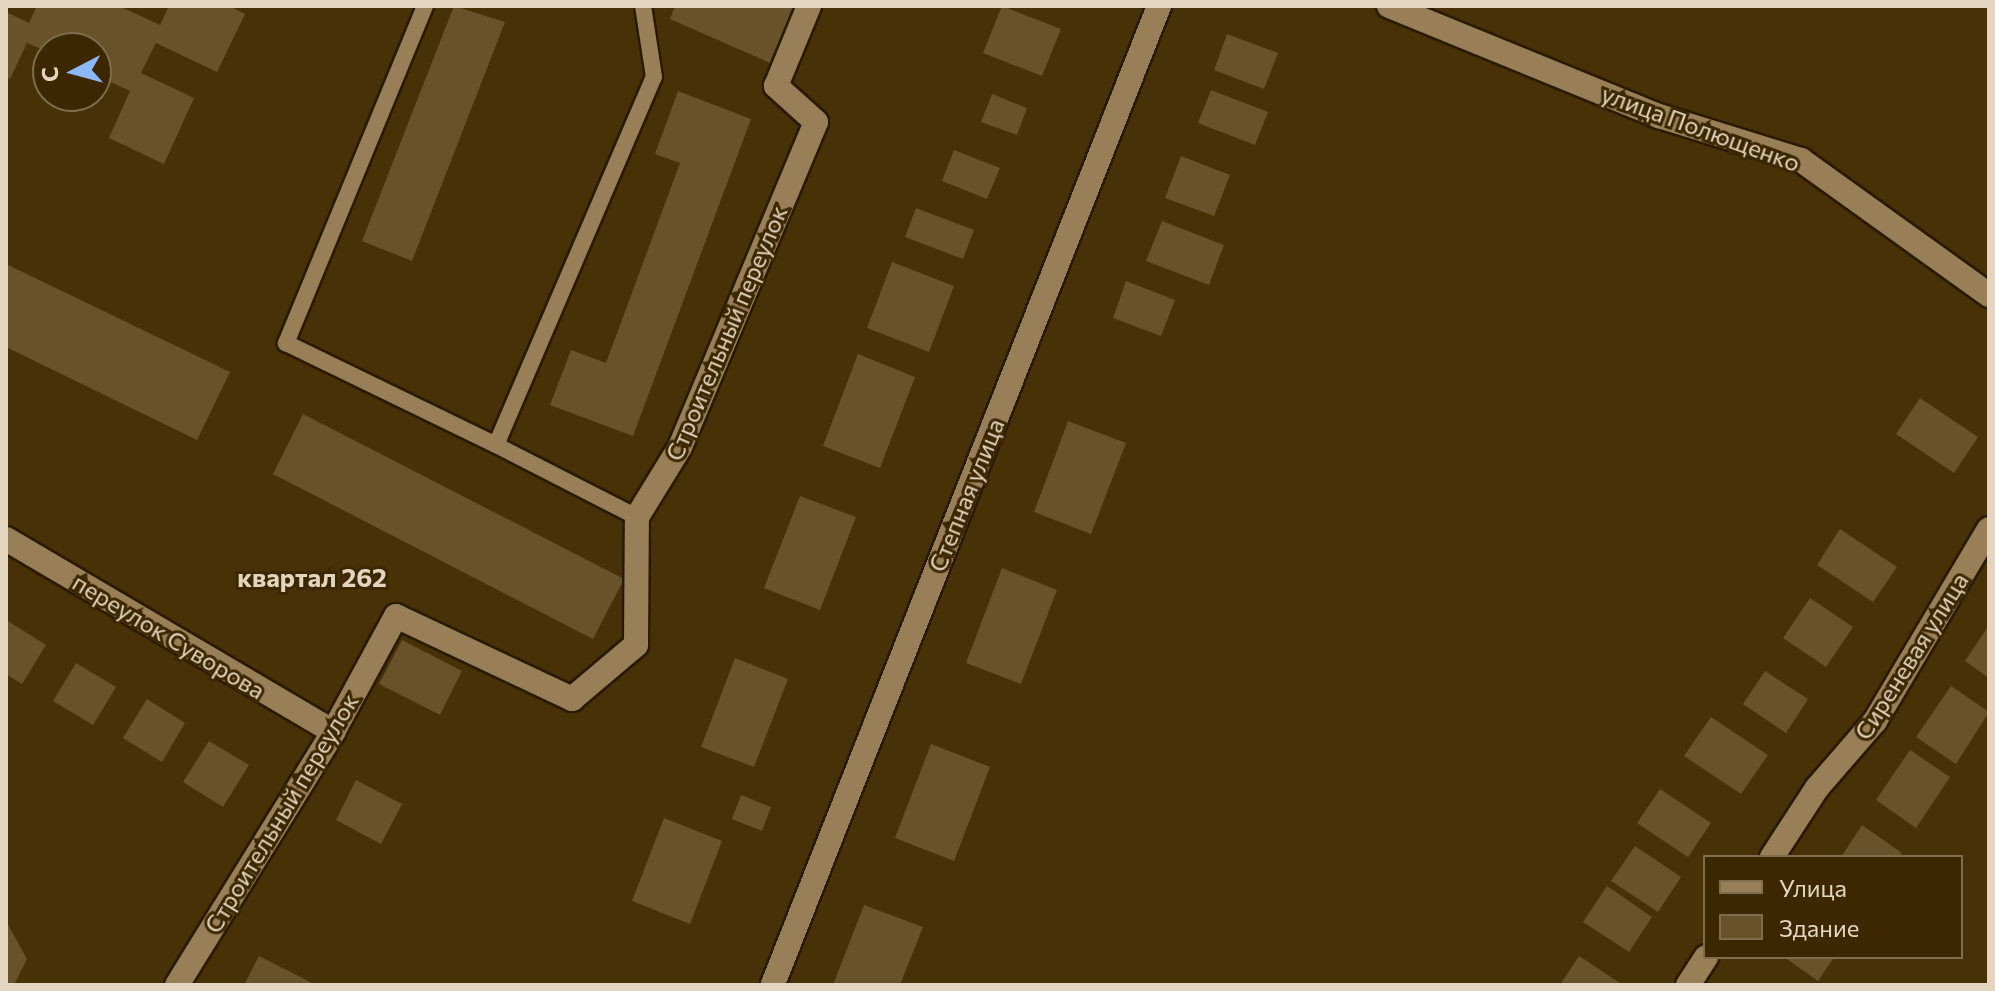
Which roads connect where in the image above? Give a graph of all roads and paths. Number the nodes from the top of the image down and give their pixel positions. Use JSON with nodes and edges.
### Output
{"nodes":[{"id":1,"x":425,"y":6,"type":"edge"},
{"id":2,"x":643,"y":6,"type":"edge"},
{"id":3,"x":809,"y":6,"type":"edge"},
{"id":4,"x":1159,"y":6,"type":"edge"},
{"id":5,"x":1389,"y":6,"type":"edge"},
{"id":6,"x":1989,"y":295,"type":"edge"},
{"id":7,"x":496,"y":445,"type":"junction"},
{"id":8,"x":637,"y":517,"type":"junction"},
{"id":9,"x":1989,"y":529,"type":"edge"},
{"id":10,"x":6,"y":539,"type":"edge"},
{"id":11,"x":333,"y":732,"type":"junction"},
{"id":12,"x":1773,"y":855,"type":"edge"},
{"id":13,"x":1705,"y":959,"type":"edge"},
{"id":14,"x":773,"y":984,"type":"edge"},
{"id":15,"x":177,"y":985,"type":"edge"},
{"id":16,"x":1688,"y":985,"type":"edge"}],
"edges":[{"from":1,"to":7,"type":"lane"},
{"from":2,"to":7,"type":"lane"},
{"from":3,"to":8,"type":"street","name":"Строительный переулок"},
{"from":4,"to":14,"type":"street","name":"Степная улица"},
{"from":5,"to":6,"type":"street","name":"улица Полющенко"},
{"from":7,"to":8,"type":"lane"},
{"from":8,"to":11,"type":"street","name":"Строительный переулок"},
{"from":9,"to":12,"type":"street","name":"Сиреневая улица"},
{"from":10,"to":11,"type":"street","name":"переулок Суворова"},
{"from":11,"to":15,"type":"street","name":"Строительный переулок"},
{"from":13,"to":16,"type":"street"}]}
